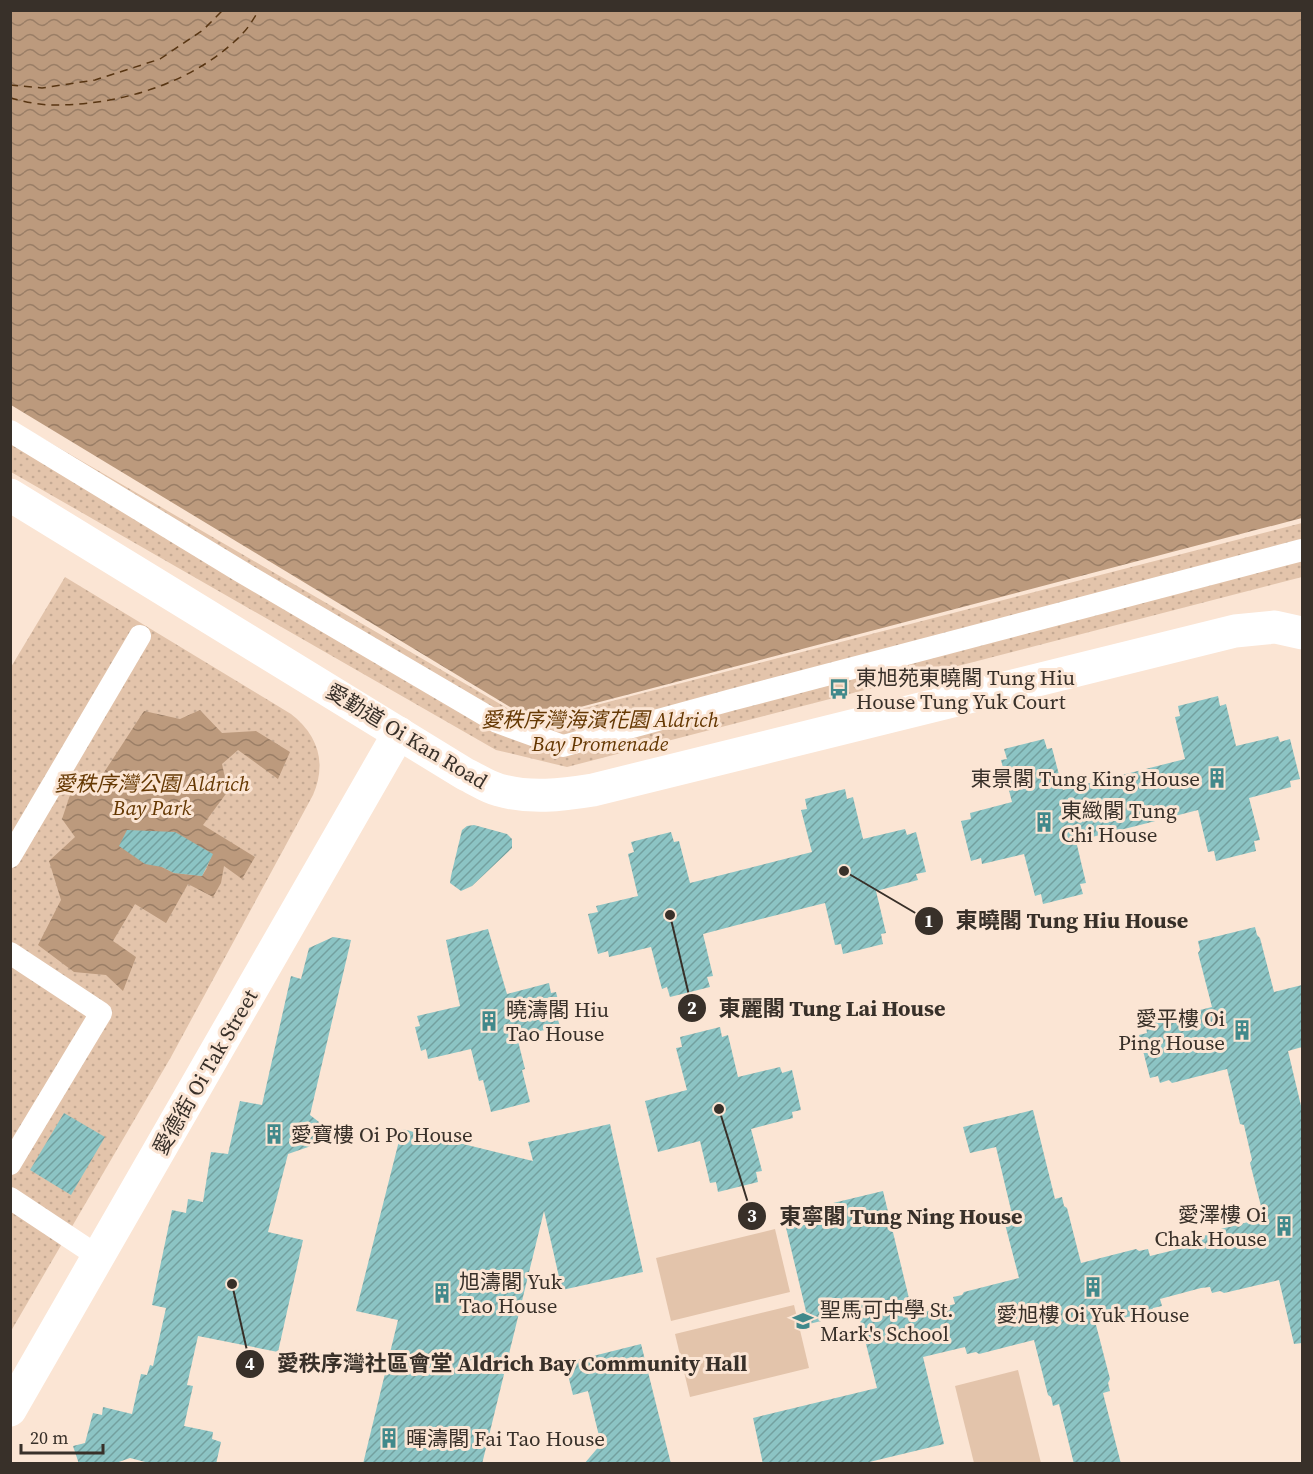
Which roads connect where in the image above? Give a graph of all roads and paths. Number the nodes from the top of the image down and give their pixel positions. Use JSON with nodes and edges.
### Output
{"nodes":[{"id":1,"x":10,"y":431,"type":"edge"},
{"id":2,"x":10,"y":495,"type":"edge"},
{"id":3,"x":1302,"y":550,"type":"edge"},
{"id":4,"x":1302,"y":633,"type":"edge"},
{"id":5,"x":140,"y":636,"type":"dead end"},
{"id":6,"x":399,"y":733,"type":"junction"},
{"id":7,"x":10,"y":857,"type":"edge"},
{"id":8,"x":10,"y":953,"type":"edge"},
{"id":9,"x":10,"y":1164,"type":"edge"},
{"id":10,"x":10,"y":1198,"type":"edge"},
{"id":11,"x":99,"y":1257,"type":"junction"},
{"id":12,"x":10,"y":1410,"type":"edge"}],
"edges":[{"from":1,"to":3,"type":"street"},
{"from":2,"to":6,"type":"street","name":"愛勤道 Oi Kan Road"},
{"from":4,"to":6,"type":"street","name":"愛勤道 Oi Kan Road"},
{"from":5,"to":7,"type":"street"},
{"from":6,"to":11,"type":"street","name":"愛德街 Oi Tak Street"},
{"from":8,"to":9,"type":"street"},
{"from":10,"to":11,"type":"street"},
{"from":11,"to":12,"type":"street","name":"愛德街 Oi Tak Street"}]}
